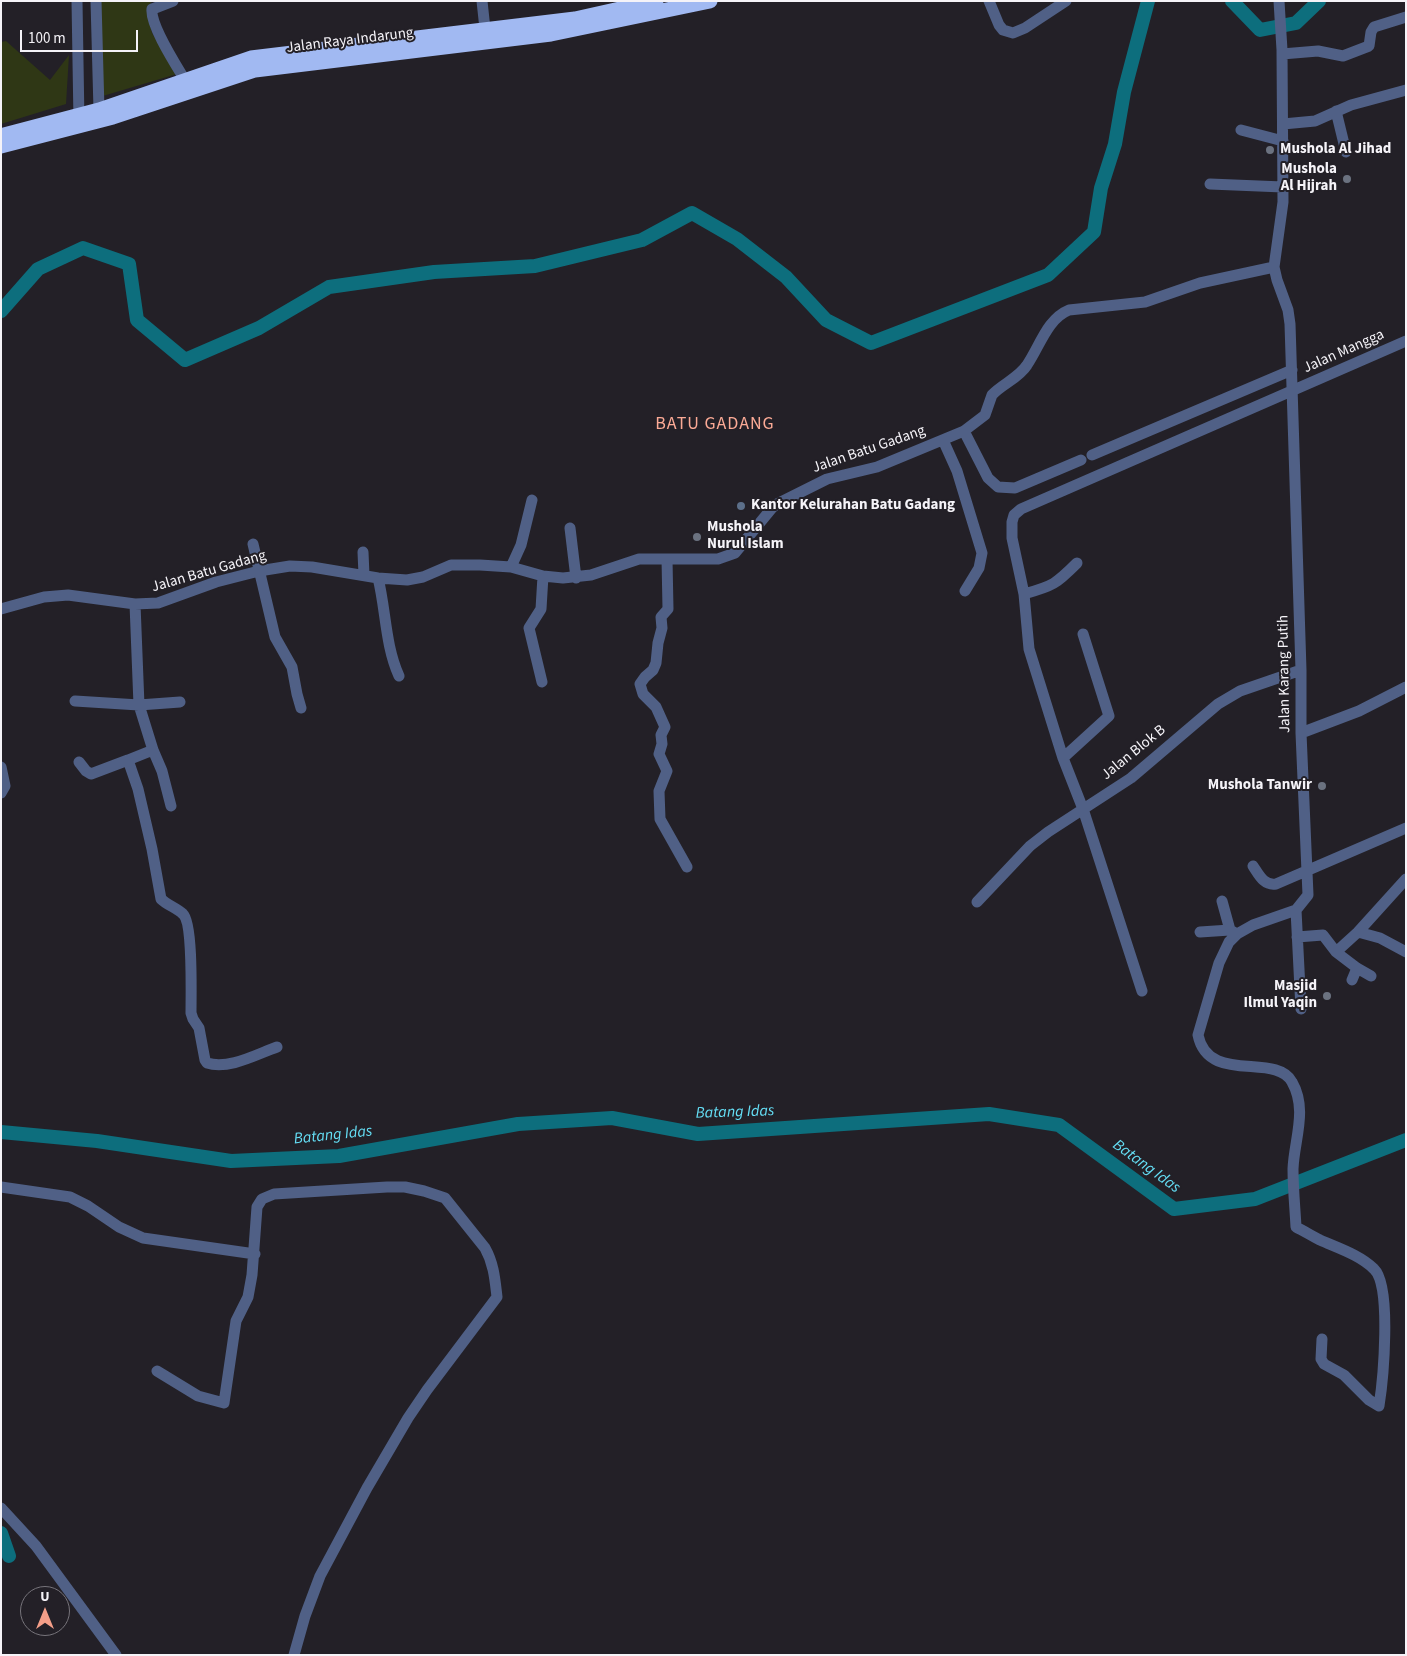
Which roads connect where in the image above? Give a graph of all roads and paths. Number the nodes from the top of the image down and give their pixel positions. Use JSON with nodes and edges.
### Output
{"nodes":[{"id":1,"x":77,"y":1,"type":"edge"},
{"id":2,"x":96,"y":1,"type":"edge"},
{"id":3,"x":173,"y":1,"type":"edge"},
{"id":4,"x":482,"y":1,"type":"edge"},
{"id":5,"x":656,"y":1,"type":"edge"},
{"id":6,"x":710,"y":1,"type":"edge"},
{"id":7,"x":989,"y":1,"type":"edge"},
{"id":8,"x":1066,"y":1,"type":"edge"},
{"id":9,"x":1280,"y":4,"type":"edge"},
{"id":10,"x":1406,"y":17,"type":"edge"},
{"id":11,"x":485,"y":29,"type":"junction"},
{"id":12,"x":357,"y":52,"type":"junction"},
{"id":13,"x":1282,"y":52,"type":"junction"},
{"id":14,"x":182,"y":74,"type":"junction"},
{"id":15,"x":1406,"y":90,"type":"edge"},
{"id":16,"x":1336,"y":111,"type":"junction"},
{"id":17,"x":96,"y":116,"type":"junction"},
{"id":18,"x":79,"y":121,"type":"junction"},
{"id":19,"x":1283,"y":124,"type":"junction"},
{"id":20,"x":1242,"y":130,"type":"dead end"},
{"id":21,"x":1,"y":136,"type":"edge"},
{"id":22,"x":1283,"y":141,"type":"junction"},
{"id":23,"x":1,"y":146,"type":"edge"},
{"id":24,"x":1346,"y":152,"type":"dead end"},
{"id":25,"x":1210,"y":184,"type":"dead end"},
{"id":26,"x":1283,"y":187,"type":"junction"},
{"id":27,"x":1274,"y":268,"type":"junction"},
{"id":28,"x":1406,"y":341,"type":"edge"},
{"id":29,"x":1292,"y":370,"type":"junction"},
{"id":30,"x":1293,"y":390,"type":"junction"},
{"id":31,"x":964,"y":431,"type":"junction"},
{"id":32,"x":943,"y":440,"type":"junction"},
{"id":33,"x":532,"y":500,"type":"dead end"},
{"id":34,"x":570,"y":528,"type":"dead end"},
{"id":35,"x":253,"y":544,"type":"dead end"},
{"id":36,"x":363,"y":552,"type":"dead end"},
{"id":37,"x":667,"y":559,"type":"junction"},
{"id":38,"x":1077,"y":563,"type":"dead end"},
{"id":39,"x":511,"y":566,"type":"junction"},
{"id":40,"x":259,"y":571,"type":"junction"},
{"id":41,"x":364,"y":575,"type":"junction"},
{"id":42,"x":543,"y":576,"type":"junction"},
{"id":43,"x":378,"y":578,"type":"junction"},
{"id":44,"x":576,"y":578,"type":"junction"},
{"id":45,"x":964,"y":591,"type":"dead end"},
{"id":46,"x":1024,"y":594,"type":"junction"},
{"id":47,"x":134,"y":604,"type":"junction"},
{"id":48,"x":2,"y":607,"type":"edge"},
{"id":49,"x":1083,"y":634,"type":"dead end"},
{"id":50,"x":1301,"y":670,"type":"junction"},
{"id":51,"x":399,"y":676,"type":"dead end"},
{"id":52,"x":542,"y":682,"type":"dead end"},
{"id":53,"x":1406,"y":687,"type":"edge"},
{"id":54,"x":75,"y":701,"type":"dead end"},
{"id":55,"x":180,"y":702,"type":"dead end"},
{"id":56,"x":140,"y":705,"type":"junction"},
{"id":57,"x":301,"y":708,"type":"dead end"},
{"id":58,"x":1300,"y":733,"type":"junction"},
{"id":59,"x":153,"y":750,"type":"junction"},
{"id":60,"x":1063,"y":758,"type":"junction"},
{"id":61,"x":128,"y":760,"type":"junction"},
{"id":62,"x":79,"y":762,"type":"dead end"},
{"id":63,"x":1,"y":767,"type":"edge"},
{"id":64,"x":1,"y":793,"type":"edge"},
{"id":65,"x":171,"y":806,"type":"dead end"},
{"id":66,"x":1083,"y":809,"type":"junction"},
{"id":67,"x":1406,"y":828,"type":"edge"},
{"id":68,"x":1253,"y":866,"type":"dead end"},
{"id":69,"x":687,"y":867,"type":"dead end"},
{"id":70,"x":1308,"y":869,"type":"junction"},
{"id":71,"x":1406,"y":879,"type":"edge"},
{"id":72,"x":1222,"y":901,"type":"dead end"},
{"id":73,"x":977,"y":902,"type":"dead end"},
{"id":74,"x":1296,"y":910,"type":"junction"},
{"id":75,"x":1200,"y":932,"type":"dead end"},
{"id":76,"x":1233,"y":932,"type":"junction"},
{"id":77,"x":1358,"y":932,"type":"junction"},
{"id":78,"x":1297,"y":937,"type":"junction"},
{"id":79,"x":1336,"y":952,"type":"junction"},
{"id":80,"x":1406,"y":952,"type":"edge"},
{"id":81,"x":1357,"y":968,"type":"junction"},
{"id":82,"x":1371,"y":976,"type":"dead end"},
{"id":83,"x":1352,"y":980,"type":"dead end"},
{"id":84,"x":1142,"y":991,"type":"dead end"},
{"id":85,"x":1300,"y":1009,"type":"dead end"},
{"id":86,"x":277,"y":1047,"type":"dead end"},
{"id":87,"x":1,"y":1187,"type":"edge"},
{"id":88,"x":255,"y":1254,"type":"junction"},
{"id":89,"x":1322,"y":1340,"type":"dead end"},
{"id":90,"x":157,"y":1370,"type":"dead end"},
{"id":91,"x":1,"y":1508,"type":"edge"},
{"id":92,"x":116,"y":1655,"type":"edge"},
{"id":93,"x":294,"y":1655,"type":"edge"}],
"edges":[{"from":1,"to":18,"type":"street"},
{"from":2,"to":17,"type":"street"},
{"from":3,"to":14,"type":"street"},
{"from":4,"to":11,"type":"street"},
{"from":5,"to":11,"type":"highway","name":"Jalan Raya Indarung"},
{"from":6,"to":12,"type":"highway","name":"Jalan Raya Indarung"},
{"from":7,"to":8,"type":"street"},
{"from":9,"to":13,"type":"street","name":"Jalan Karang Putih"},
{"from":10,"to":13,"type":"street"},
{"from":11,"to":12,"type":"highway","name":"Jalan Raya Indarung"},
{"from":12,"to":14,"type":"highway","name":"Jalan Raya Indarung"},
{"from":12,"to":17,"type":"highway","name":"Jalan Raya Indarung"},
{"from":13,"to":19,"type":"street","name":"Jalan Karang Putih"},
{"from":14,"to":17,"type":"highway","name":"Jalan Raya Indarung"},
{"from":15,"to":16,"type":"street"},
{"from":16,"to":19,"type":"street"},
{"from":16,"to":24,"type":"street"},
{"from":17,"to":18,"type":"highway","name":"Jalan Raya Indarung"},
{"from":18,"to":21,"type":"highway","name":"Jalan Raya Indarung"},
{"from":18,"to":23,"type":"highway","name":"Jalan Raya Indarung"},
{"from":19,"to":22,"type":"street","name":"Jalan Karang Putih"},
{"from":20,"to":22,"type":"street"},
{"from":22,"to":26,"type":"street","name":"Jalan Karang Putih"},
{"from":25,"to":26,"type":"street"},
{"from":26,"to":27,"type":"street","name":"Jalan Karang Putih"},
{"from":27,"to":29,"type":"street","name":"Jalan Karang Putih"},
{"from":27,"to":31,"type":"street","name":"Jalan Batu Gadang"},
{"from":28,"to":30,"type":"street","name":"Jalan Mangga"},
{"from":29,"to":30,"type":"street","name":"Jalan Karang Putih"},
{"from":29,"to":31,"type":"street"},
{"from":30,"to":46,"type":"street","name":"Jalan Mangga"},
{"from":30,"to":50,"type":"street","name":"Jalan Karang Putih"},
{"from":31,"to":32,"type":"street","name":"Jalan Batu Gadang"},
{"from":32,"to":37,"type":"street","name":"Jalan Batu Gadang"},
{"from":32,"to":45,"type":"street"},
{"from":33,"to":39,"type":"street"},
{"from":34,"to":44,"type":"street"},
{"from":35,"to":40,"type":"street"},
{"from":36,"to":41,"type":"street"},
{"from":37,"to":44,"type":"street","name":"Jalan Batu Gadang"},
{"from":37,"to":69,"type":"street"},
{"from":38,"to":46,"type":"street"},
{"from":39,"to":42,"type":"street","name":"Jalan Batu Gadang"},
{"from":39,"to":43,"type":"street","name":"Jalan Batu Gadang"},
{"from":40,"to":41,"type":"street","name":"Jalan Batu Gadang"},
{"from":40,"to":47,"type":"street","name":"Jalan Batu Gadang"},
{"from":40,"to":57,"type":"street"},
{"from":41,"to":43,"type":"street","name":"Jalan Batu Gadang"},
{"from":42,"to":44,"type":"street","name":"Jalan Batu Gadang"},
{"from":42,"to":52,"type":"street"},
{"from":43,"to":51,"type":"street"},
{"from":46,"to":60,"type":"street"},
{"from":47,"to":48,"type":"street","name":"Jalan Batu Gadang"},
{"from":47,"to":56,"type":"street"},
{"from":49,"to":60,"type":"street"},
{"from":50,"to":58,"type":"street","name":"Jalan Karang Putih"},
{"from":50,"to":66,"type":"street","name":"Jalan Blok B"},
{"from":53,"to":58,"type":"street"},
{"from":54,"to":56,"type":"street"},
{"from":55,"to":56,"type":"street"},
{"from":56,"to":59,"type":"street"},
{"from":58,"to":70,"type":"street","name":"Jalan Karang Putih"},
{"from":59,"to":61,"type":"street"},
{"from":59,"to":65,"type":"street"},
{"from":60,"to":66,"type":"street"},
{"from":61,"to":62,"type":"street"},
{"from":61,"to":86,"type":"street"},
{"from":63,"to":64,"type":"street"},
{"from":66,"to":73,"type":"street","name":"Jalan Blok B"},
{"from":66,"to":84,"type":"street"},
{"from":67,"to":70,"type":"street"},
{"from":68,"to":70,"type":"street"},
{"from":70,"to":74,"type":"street","name":"Jalan Karang Putih"},
{"from":71,"to":77,"type":"street"},
{"from":72,"to":76,"type":"street"},
{"from":74,"to":76,"type":"street"},
{"from":74,"to":78,"type":"street"},
{"from":75,"to":76,"type":"street"},
{"from":76,"to":89,"type":"street"},
{"from":77,"to":79,"type":"street"},
{"from":77,"to":80,"type":"street"},
{"from":78,"to":79,"type":"street"},
{"from":78,"to":85,"type":"street"},
{"from":79,"to":81,"type":"street"},
{"from":81,"to":82,"type":"street"},
{"from":81,"to":83,"type":"street"},
{"from":87,"to":88,"type":"street"},
{"from":88,"to":90,"type":"street"},
{"from":88,"to":93,"type":"street"},
{"from":91,"to":92,"type":"street"}]}
